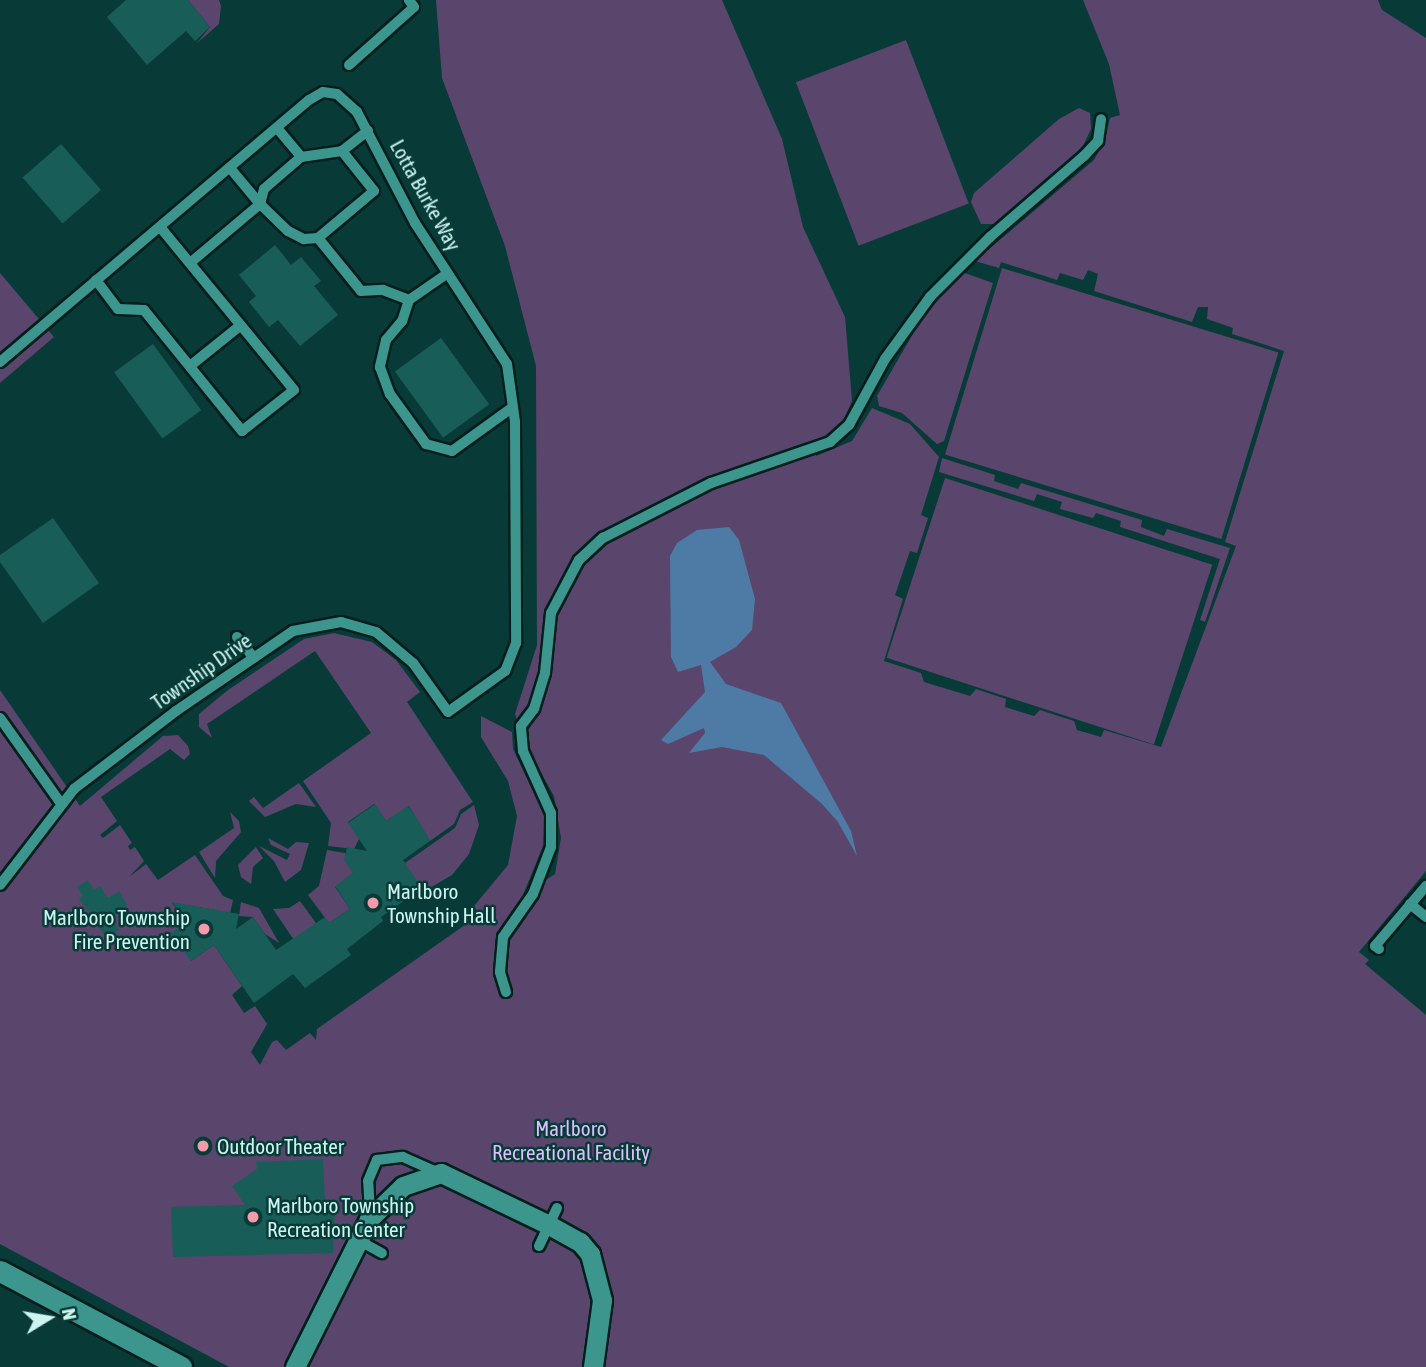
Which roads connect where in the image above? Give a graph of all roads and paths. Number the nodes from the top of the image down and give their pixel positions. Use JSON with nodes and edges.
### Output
{"nodes":[{"id":1,"x":409,"y":0,"type":"edge"},
{"id":2,"x":349,"y":65,"type":"dead end"},
{"id":3,"x":1101,"y":119,"type":"dead end"},
{"id":4,"x":277,"y":128,"type":"junction"},
{"id":5,"x":368,"y":131,"type":"junction"},
{"id":6,"x":342,"y":151,"type":"junction"},
{"id":7,"x":301,"y":157,"type":"junction"},
{"id":8,"x":230,"y":168,"type":"junction"},
{"id":9,"x":260,"y":204,"type":"junction"},
{"id":10,"x":160,"y":227,"type":"junction"},
{"id":11,"x":318,"y":238,"type":"junction"},
{"id":12,"x":190,"y":263,"type":"junction"},
{"id":13,"x":447,"y":273,"type":"junction"},
{"id":14,"x":96,"y":280,"type":"junction"},
{"id":15,"x":409,"y":300,"type":"junction"},
{"id":16,"x":241,"y":325,"type":"junction"},
{"id":17,"x":0,"y":362,"type":"edge"},
{"id":18,"x":190,"y":366,"type":"junction"},
{"id":19,"x":513,"y":407,"type":"junction"},
{"id":20,"x":237,"y":637,"type":"dead end"},
{"id":21,"x":254,"y":658,"type":"junction"},
{"id":22,"x":448,"y":712,"type":"joint"},
{"id":23,"x":0,"y":718,"type":"edge"},
{"id":24,"x":60,"y":802,"type":"junction"},
{"id":25,"x":0,"y":885,"type":"edge"},
{"id":26,"x":1426,"y":886,"type":"edge"},
{"id":27,"x":1410,"y":904,"type":"junction"},
{"id":28,"x":1426,"y":917,"type":"edge"},
{"id":29,"x":1379,"y":949,"type":"dead end"},
{"id":30,"x":506,"y":992,"type":"dead end"},
{"id":31,"x":441,"y":1173,"type":"junction"},
{"id":32,"x":553,"y":1217,"type":"junction"},
{"id":33,"x":369,"y":1219,"type":"junction"},
{"id":34,"x":360,"y":1241,"type":"junction"},
{"id":35,"x":539,"y":1246,"type":"dead end"},
{"id":36,"x":382,"y":1253,"type":"dead end"},
{"id":37,"x":0,"y":1271,"type":"edge"},
{"id":38,"x":181,"y":1367,"type":"edge"},
{"id":39,"x":295,"y":1367,"type":"edge"},
{"id":40,"x":593,"y":1367,"type":"edge"}],
"edges":[{"from":1,"to":2,"type":"lane"},
{"from":3,"to":30,"type":"lane"},
{"from":4,"to":5,"type":"lane","name":"Lotta Burke Way"},
{"from":4,"to":7,"type":"lane"},
{"from":4,"to":8,"type":"lane","name":"Lotta Burke Way"},
{"from":5,"to":6,"type":"lane"},
{"from":5,"to":13,"type":"lane","name":"Lotta Burke Way"},
{"from":6,"to":7,"type":"lane"},
{"from":6,"to":11,"type":"lane"},
{"from":7,"to":9,"type":"lane"},
{"from":8,"to":9,"type":"lane"},
{"from":8,"to":10,"type":"lane","name":"Lotta Burke Way"},
{"from":9,"to":11,"type":"lane"},
{"from":9,"to":12,"type":"lane"},
{"from":10,"to":12,"type":"lane"},
{"from":10,"to":14,"type":"lane","name":"Lotta Burke Way"},
{"from":11,"to":15,"type":"lane"},
{"from":12,"to":16,"type":"lane"},
{"from":13,"to":15,"type":"lane"},
{"from":13,"to":19,"type":"lane","name":"Lotta Burke Way"},
{"from":14,"to":17,"type":"lane","name":"Lotta Burke Way"},
{"from":14,"to":18,"type":"lane"},
{"from":15,"to":19,"type":"lane"},
{"from":16,"to":18,"type":"lane"},
{"from":16,"to":18,"type":"lane"},
{"from":19,"to":22,"type":"lane","name":"Lotta Burke Way"},
{"from":20,"to":21,"type":"lane"},
{"from":21,"to":22,"type":"lane","name":"Township Drive"},
{"from":21,"to":24,"type":"lane","name":"Township Drive"},
{"from":23,"to":24,"type":"lane"},
{"from":24,"to":25,"type":"lane","name":"Township Drive"},
{"from":26,"to":27,"type":"lane"},
{"from":27,"to":28,"type":"lane"},
{"from":27,"to":29,"type":"lane"},
{"from":31,"to":32,"type":"street"},
{"from":31,"to":33,"type":"street"},
{"from":31,"to":33,"type":"lane"},
{"from":32,"to":35,"type":"lane"},
{"from":32,"to":40,"type":"street"},
{"from":33,"to":34,"type":"street"},
{"from":34,"to":36,"type":"lane"},
{"from":34,"to":39,"type":"street"},
{"from":37,"to":38,"type":"street"}]}
